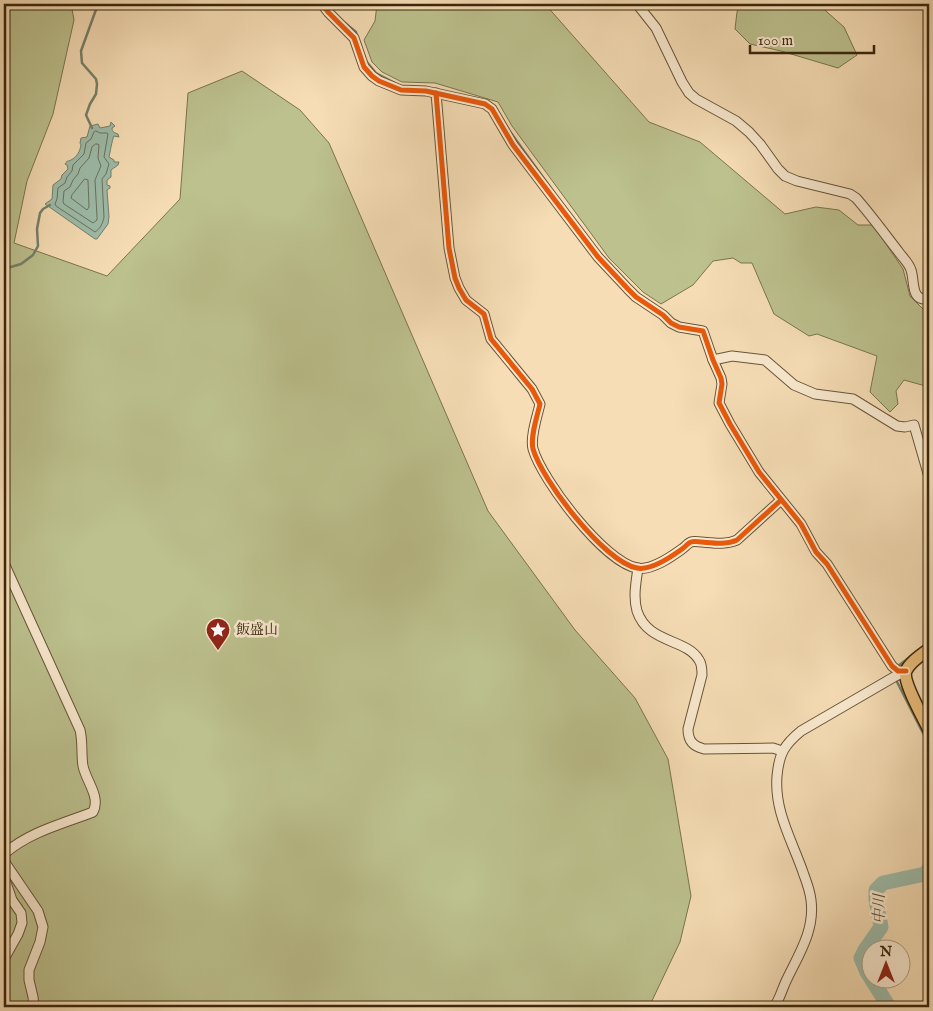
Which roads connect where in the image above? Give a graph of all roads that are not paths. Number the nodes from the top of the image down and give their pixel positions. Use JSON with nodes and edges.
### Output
{"nodes":[{"id":1,"x":322,"y":4,"type":"edge"},
{"id":2,"x":637,"y":4,"type":"edge"},
{"id":3,"x":436,"y":94,"type":"junction"},
{"id":4,"x":929,"y":300,"type":"edge"},
{"id":5,"x":715,"y":360,"type":"junction"},
{"id":6,"x":929,"y":477,"type":"edge"},
{"id":7,"x":780,"y":501,"type":"junction"},
{"id":8,"x":4,"y":564,"type":"edge"},
{"id":9,"x":638,"y":568,"type":"junction"},
{"id":10,"x":929,"y":649,"type":"edge"},
{"id":11,"x":898,"y":675,"type":"junction"},
{"id":12,"x":929,"y":730,"type":"edge"},
{"id":13,"x":782,"y":752,"type":"junction"},
{"id":14,"x":4,"y":854,"type":"edge"},
{"id":15,"x":4,"y":861,"type":"edge"},
{"id":16,"x":4,"y":877,"type":"edge"},
{"id":17,"x":4,"y":959,"type":"edge"},
{"id":18,"x":34,"y":1007,"type":"edge"},
{"id":19,"x":774,"y":1007,"type":"edge"}],
"edges":[{"from":1,"to":3,"type":"street"},
{"from":2,"to":4,"type":"street"},
{"from":3,"to":5,"type":"street"},
{"from":3,"to":9,"type":"street"},
{"from":5,"to":6,"type":"street"},
{"from":5,"to":7,"type":"street"},
{"from":7,"to":9,"type":"street"},
{"from":7,"to":11,"type":"street"},
{"from":8,"to":14,"type":"street"},
{"from":9,"to":13,"type":"street"},
{"from":10,"to":11,"type":"main road"},
{"from":11,"to":12,"type":"main road"},
{"from":11,"to":13,"type":"street"},
{"from":13,"to":19,"type":"street"},
{"from":15,"to":18,"type":"street"},
{"from":16,"to":17,"type":"street"}]}
